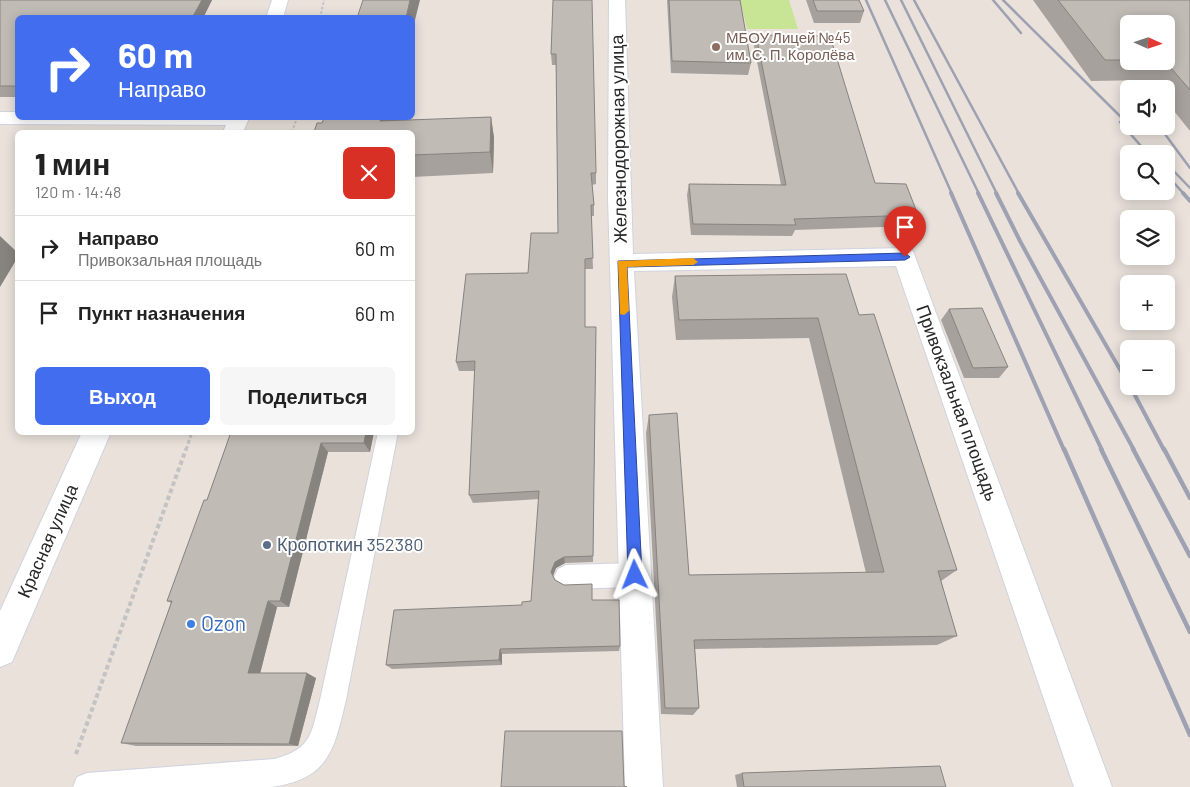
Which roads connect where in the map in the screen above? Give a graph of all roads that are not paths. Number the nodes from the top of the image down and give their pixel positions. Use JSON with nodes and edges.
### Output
{"nodes":[{"id":1,"x":280,"y":0,"type":"edge"},
{"id":2,"x":617,"y":0,"type":"edge"},
{"id":3,"x":275,"y":15,"type":"edge"},
{"id":4,"x":0,"y":118,"type":"edge"},
{"id":5,"x":15,"y":118,"type":"edge"},
{"id":6,"x":95,"y":120,"type":"edge"},
{"id":7,"x":237,"y":123,"type":"edge"},
{"id":8,"x":622,"y":264,"type":"junction"},
{"id":9,"x":96,"y":435,"type":"edge"},
{"id":10,"x":387,"y":435,"type":"edge"},
{"id":11,"x":635,"y":575,"type":"junction"},
{"id":12,"x":566,"y":577,"type":"dead end"},
{"id":13,"x":0,"y":650,"type":"edge"},
{"id":14,"x":87,"y":787,"type":"edge"},
{"id":15,"x":644,"y":787,"type":"edge"},
{"id":16,"x":1093,"y":787,"type":"edge"}],
"edges":[{"from":1,"to":3,"type":"street"},
{"from":2,"to":8,"type":"street","name":"Железнодорожная улица"},
{"from":4,"to":5,"type":"street"},
{"from":6,"to":7,"type":"street"},
{"from":8,"to":11,"type":"street","name":"Железнодорожная улица"},
{"from":8,"to":16,"type":"street","name":"Привокзальная площадь"},
{"from":9,"to":13,"type":"street","name":"Красная улица"},
{"from":10,"to":14,"type":"lane"},
{"from":11,"to":12,"type":"lane"},
{"from":11,"to":15,"type":"street","name":"Железнодорожная улица"}]}
